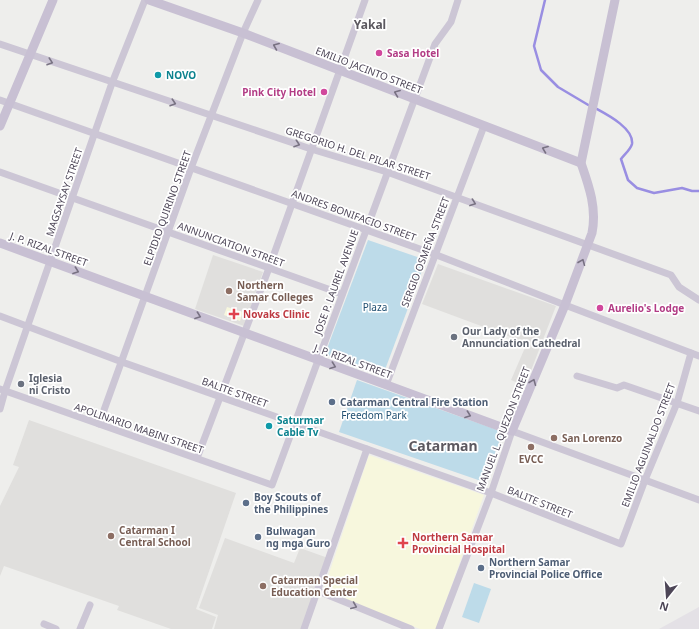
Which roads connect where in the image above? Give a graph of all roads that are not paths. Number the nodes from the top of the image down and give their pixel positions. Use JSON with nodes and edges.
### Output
{"nodes":[{"id":1,"x":52,"y":0,"type":"edge"},
{"id":2,"x":145,"y":0,"type":"edge"},
{"id":3,"x":148,"y":0,"type":"edge"},
{"id":4,"x":258,"y":0,"type":"edge"},
{"id":5,"x":366,"y":0,"type":"edge"},
{"id":6,"x":458,"y":0,"type":"edge"},
{"id":7,"x":615,"y":0,"type":"edge"},
{"id":8,"x":243,"y":33,"type":"junction"},
{"id":9,"x":0,"y":44,"type":"edge"},
{"id":10,"x":30,"y":55,"type":"junction"},
{"id":11,"x":339,"y":71,"type":"junction"},
{"id":12,"x":112,"y":83,"type":"junction"},
{"id":13,"x":415,"y":99,"type":"junction"},
{"id":14,"x":0,"y":100,"type":"edge"},
{"id":15,"x":10,"y":103,"type":"junction"},
{"id":16,"x":212,"y":115,"type":"junction"},
{"id":17,"x":0,"y":126,"type":"edge"},
{"id":18,"x":484,"y":126,"type":"junction"},
{"id":19,"x":94,"y":133,"type":"junction"},
{"id":20,"x":311,"y":149,"type":"junction"},
{"id":21,"x":581,"y":163,"type":"junction"},
{"id":22,"x":191,"y":168,"type":"junction"},
{"id":23,"x":0,"y":172,"type":"edge"},
{"id":24,"x":387,"y":172,"type":"junction"},
{"id":25,"x":456,"y":196,"type":"junction"},
{"id":26,"x":72,"y":198,"type":"junction"},
{"id":27,"x":292,"y":203,"type":"junction"},
{"id":28,"x":366,"y":229,"type":"junction"},
{"id":29,"x":169,"y":232,"type":"junction"},
{"id":30,"x":0,"y":243,"type":"edge"},
{"id":31,"x":588,"y":245,"type":"junction"},
{"id":32,"x":434,"y":254,"type":"junction"},
{"id":33,"x":50,"y":262,"type":"junction"},
{"id":34,"x":268,"y":268,"type":"junction"},
{"id":35,"x":342,"y":294,"type":"junction"},
{"id":36,"x":145,"y":296,"type":"junction"},
{"id":37,"x":699,"y":300,"type":"edge"},
{"id":38,"x":564,"y":305,"type":"junction"},
{"id":39,"x":0,"y":316,"type":"edge"},
{"id":40,"x":27,"y":325,"type":"junction"},
{"id":41,"x":244,"y":333,"type":"junction"},
{"id":42,"x":691,"y":353,"type":"junction"},
{"id":43,"x":699,"y":356,"type":"edge"},
{"id":44,"x":318,"y":360,"type":"junction"},
{"id":45,"x":122,"y":362,"type":"junction"},
{"id":46,"x":576,"y":376,"type":"dead end"},
{"id":47,"x":386,"y":385,"type":"junction"},
{"id":48,"x":2,"y":390,"type":"edge"},
{"id":49,"x":220,"y":397,"type":"junction"},
{"id":50,"x":677,"y":403,"type":"junction"},
{"id":51,"x":0,"y":409,"type":"edge"},
{"id":52,"x":699,"y":411,"type":"edge"},
{"id":53,"x":99,"y":424,"type":"junction"},
{"id":54,"x":294,"y":424,"type":"junction"},
{"id":55,"x":512,"y":432,"type":"junction"},
{"id":56,"x":367,"y":449,"type":"junction"},
{"id":57,"x":197,"y":458,"type":"junction"},
{"id":58,"x":645,"y":480,"type":"junction"},
{"id":59,"x":272,"y":485,"type":"joint"},
{"id":60,"x":491,"y":493,"type":"junction"},
{"id":61,"x":699,"y":500,"type":"edge"},
{"id":62,"x":621,"y":544,"type":"joint"},
{"id":63,"x":318,"y":591,"type":"junction"},
{"id":64,"x":90,"y":605,"type":"dead end"},
{"id":65,"x":44,"y":624,"type":"dead end"},
{"id":66,"x":56,"y":629,"type":"edge"},
{"id":67,"x":80,"y":629,"type":"edge"},
{"id":68,"x":304,"y":629,"type":"edge"},
{"id":69,"x":411,"y":629,"type":"edge"},
{"id":70,"x":439,"y":629,"type":"edge"}],
"edges":[{"from":1,"to":10,"type":"main road"},
{"from":2,"to":12,"type":"street","name":"MAGSAYSAY STREET"},
{"from":3,"to":8,"type":"main road","name":"EMILIO JACINTO STREET"},
{"from":4,"to":8,"type":"street","name":"ELPIDIO QUIRINO STREET"},
{"from":5,"to":11,"type":"street"},
{"from":6,"to":13,"type":"street","name":"JOSE P. LAUREL AVENUE"},
{"from":7,"to":21,"type":"main road"},
{"from":11,"to":8,"type":"main road","name":"EMILIO JACINTO STREET","one_way":true},
{"from":8,"to":16,"type":"street","name":"ELPIDIO QUIRINO STREET"},
{"from":9,"to":10,"type":"street","name":"GREGORIO H. DEL PILAR STREET"},
{"from":10,"to":12,"type":"street","name":"GREGORIO H. DEL PILAR STREET","one_way":true},
{"from":10,"to":15,"type":"main road"},
{"from":13,"to":11,"type":"main road","name":"EMILIO JACINTO STREET","one_way":true},
{"from":11,"to":20,"type":"street"},
{"from":12,"to":16,"type":"street","name":"GREGORIO H. DEL PILAR STREET","one_way":true},
{"from":12,"to":19,"type":"street","name":"MAGSAYSAY STREET"},
{"from":13,"to":18,"type":"main road","name":"EMILIO JACINTO STREET"},
{"from":13,"to":24,"type":"street","name":"JOSE P. LAUREL AVENUE"},
{"from":14,"to":15,"type":"street","name":"ANDRES BONIFACIO STREET"},
{"from":15,"to":17,"type":"main road"},
{"from":15,"to":19,"type":"street","name":"ANDRES BONIFACIO STREET"},
{"from":16,"to":20,"type":"street","name":"GREGORIO H. DEL PILAR STREET","one_way":true},
{"from":16,"to":22,"type":"street","name":"ELPIDIO QUIRINO STREET"},
{"from":21,"to":18,"type":"main road","name":"EMILIO JACINTO STREET","one_way":true},
{"from":18,"to":25,"type":"street","name":"SERGIO OSMEÑA STREET"},
{"from":19,"to":22,"type":"street","name":"ANDRES BONIFACIO STREET"},
{"from":19,"to":26,"type":"street","name":"MAGSAYSAY STREET"},
{"from":20,"to":24,"type":"street","name":"GREGORIO H. DEL PILAR STREET"},
{"from":20,"to":27,"type":"street"},
{"from":21,"to":31,"type":"main road","name":"MANUEL L. QUEZON STREET"},
{"from":22,"to":27,"type":"street","name":"ANDRES BONIFACIO STREET"},
{"from":22,"to":29,"type":"street","name":"ELPIDIO QUIRINO STREET"},
{"from":23,"to":26,"type":"street","name":"ANNUNCIATION STREET"},
{"from":24,"to":25,"type":"street","name":"GREGORIO H. DEL PILAR STREET"},
{"from":24,"to":28,"type":"street","name":"JOSE P. LAUREL AVENUE"},
{"from":25,"to":31,"type":"street","name":"GREGORIO H. DEL PILAR STREET","one_way":true},
{"from":25,"to":32,"type":"street","name":"SERGIO OSMEÑA STREET"},
{"from":26,"to":29,"type":"street","name":"ANNUNCIATION STREET"},
{"from":26,"to":33,"type":"street","name":"MAGSAYSAY STREET"},
{"from":27,"to":28,"type":"street","name":"ANDRES BONIFACIO STREET"},
{"from":27,"to":34,"type":"street"},
{"from":28,"to":32,"type":"street","name":"ANDRES BONIFACIO STREET"},
{"from":28,"to":35,"type":"street","name":"JOSE P. LAUREL AVENUE"},
{"from":29,"to":34,"type":"street","name":"ANNUNCIATION STREET"},
{"from":29,"to":36,"type":"street","name":"ELPIDIO QUIRINO STREET"},
{"from":30,"to":33,"type":"main road","name":"J. P. RIZAL STREET"},
{"from":31,"to":37,"type":"street","name":"GREGORIO H. DEL PILAR STREET"},
{"from":38,"to":31,"type":"main road","name":"MANUEL L. QUEZON STREET","one_way":true},
{"from":32,"to":38,"type":"street","name":"ANDRES BONIFACIO STREET"},
{"from":32,"to":47,"type":"street","name":"SERGIO OSMEÑA STREET"},
{"from":33,"to":36,"type":"main road","name":"J. P. RIZAL STREET","one_way":true},
{"from":33,"to":40,"type":"street","name":"MAGSAYSAY STREET"},
{"from":34,"to":35,"type":"street","name":"ANNUNCIATION STREET"},
{"from":34,"to":41,"type":"street"},
{"from":35,"to":44,"type":"street","name":"JOSE P. LAUREL AVENUE"},
{"from":36,"to":41,"type":"main road","name":"J. P. RIZAL STREET","one_way":true},
{"from":36,"to":45,"type":"street","name":"ELPIDIO QUIRINO STREET"},
{"from":38,"to":42,"type":"street","name":"ANDRES BONIFACIO STREET"},
{"from":55,"to":38,"type":"main road","name":"MANUEL L. QUEZON STREET","one_way":true},
{"from":39,"to":40,"type":"street","name":"BALITE STREET"},
{"from":40,"to":45,"type":"street","name":"BALITE STREET"},
{"from":40,"to":48,"type":"street","name":"MAGSAYSAY STREET"},
{"from":41,"to":44,"type":"main road","name":"J. P. RIZAL STREET"},
{"from":41,"to":49,"type":"street"},
{"from":42,"to":43,"type":"street","name":"ANDRES BONIFACIO STREET"},
{"from":42,"to":50,"type":"street","name":"EMILIO AGUINALDO STREET"},
{"from":44,"to":47,"type":"main road","name":"J. P. RIZAL STREET","one_way":true},
{"from":44,"to":54,"type":"street","name":"JOSE P. LAUREL AVENUE"},
{"from":45,"to":49,"type":"street","name":"BALITE STREET"},
{"from":45,"to":53,"type":"street","name":"ELPIDIO QUIRINO STREET"},
{"from":46,"to":50,"type":"street"},
{"from":47,"to":55,"type":"main road","name":"J. P. RIZAL STREET","one_way":true},
{"from":48,"to":51,"type":"street","name":"MAGSAYSAY STREET"},
{"from":48,"to":53,"type":"street","name":"APOLINARIO MABINI STREET"},
{"from":49,"to":54,"type":"street","name":"BALITE STREET"},
{"from":49,"to":57,"type":"street"},
{"from":50,"to":52,"type":"street"},
{"from":50,"to":58,"type":"street","name":"EMILIO AGUINALDO STREET"},
{"from":53,"to":57,"type":"street","name":"APOLINARIO MABINI STREET"},
{"from":54,"to":56,"type":"street","name":"BALITE STREET"},
{"from":54,"to":59,"type":"street","name":"JOSE P. LAUREL AVENUE"},
{"from":55,"to":58,"type":"street","name":"J. P. RIZAL STREET"},
{"from":55,"to":60,"type":"street","name":"MANUEL L. QUEZON STREET"},
{"from":56,"to":60,"type":"street","name":"BALITE STREET"},
{"from":56,"to":63,"type":"street"},
{"from":57,"to":59,"type":"street","name":"APOLINARIO MABINI STREET"},
{"from":58,"to":61,"type":"street","name":"J. P. RIZAL STREET"},
{"from":58,"to":62,"type":"street","name":"EMILIO AGUINALDO STREET"},
{"from":60,"to":62,"type":"street","name":"BALITE STREET"},
{"from":60,"to":70,"type":"street","name":"MANUEL L. QUEZON STREET"},
{"from":63,"to":68,"type":"street"},
{"from":63,"to":69,"type":"street","one_way":true},
{"from":64,"to":67,"type":"street"},
{"from":65,"to":66,"type":"street"}]}
